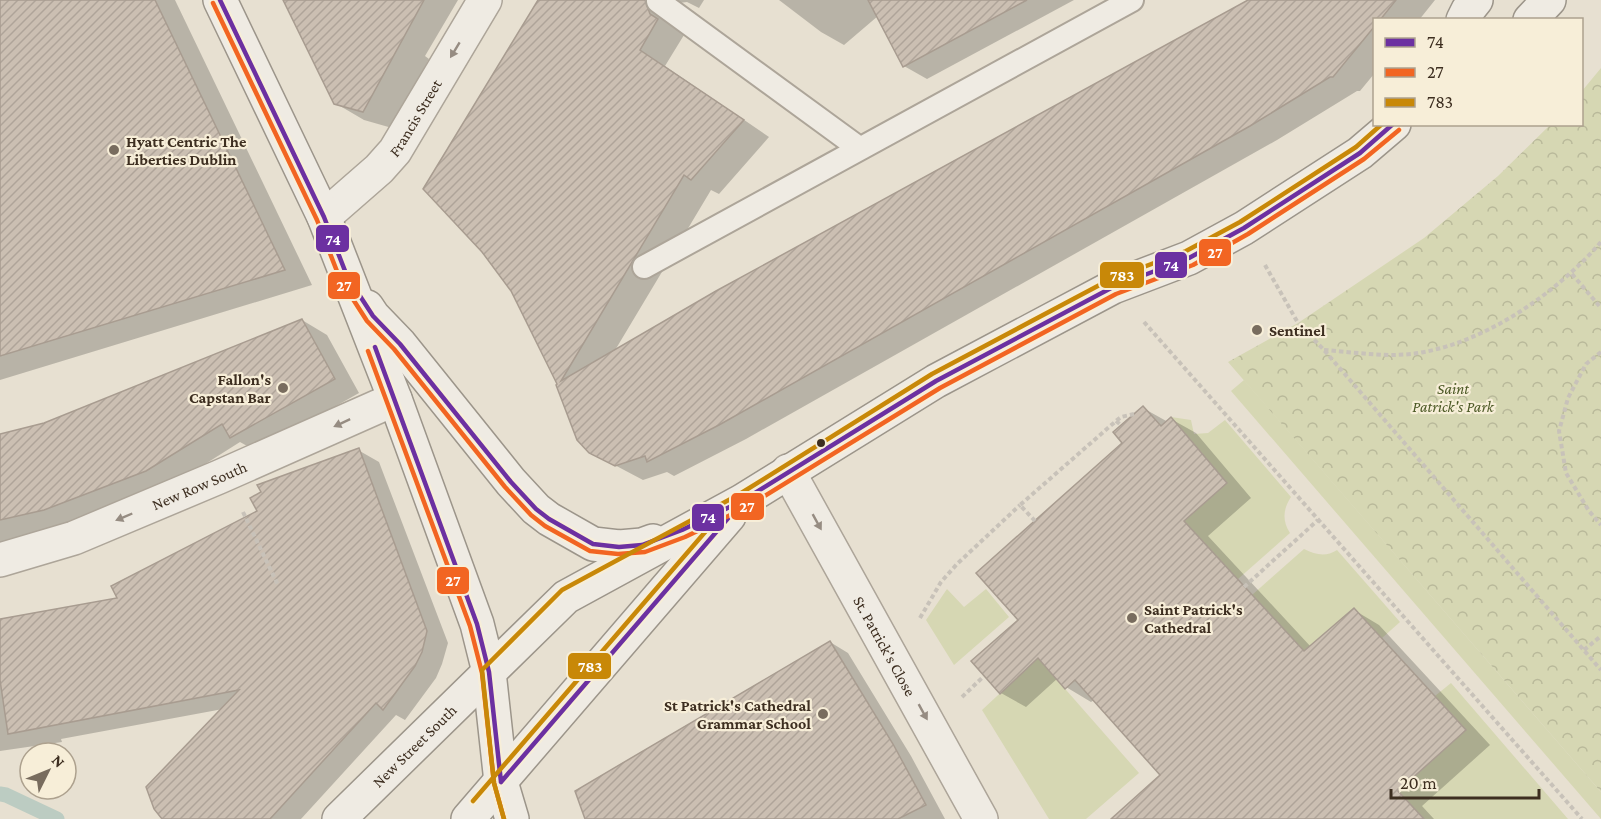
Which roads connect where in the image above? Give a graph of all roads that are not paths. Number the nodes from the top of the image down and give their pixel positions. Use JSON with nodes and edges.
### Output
{"nodes":[{"id":1,"x":220,"y":0,"type":"edge"},
{"id":2,"x":485,"y":0,"type":"edge"},
{"id":3,"x":1132,"y":0,"type":"edge"},
{"id":4,"x":1476,"y":0,"type":"edge"},
{"id":5,"x":1549,"y":0,"type":"edge"},
{"id":6,"x":658,"y":1,"type":"edge"},
{"id":7,"x":1464,"y":18,"type":"edge"},
{"id":8,"x":1532,"y":18,"type":"edge"},
{"id":9,"x":1392,"y":126,"type":"edge"},
{"id":10,"x":859,"y":148,"type":"junction"},
{"id":11,"x":324,"y":217,"type":"junction"},
{"id":12,"x":644,"y":267,"type":"dead end"},
{"id":13,"x":347,"y":276,"type":"junction"},
{"id":14,"x":395,"y":399,"type":"junction"},
{"id":15,"x":788,"y":471,"type":"junction"},
{"id":16,"x":742,"y":501,"type":"junction"},
{"id":17,"x":0,"y":560,"type":"edge"},
{"id":18,"x":489,"y":672,"type":"junction"},
{"id":19,"x":501,"y":782,"type":"junction"},
{"id":20,"x":339,"y":819,"type":"edge"},
{"id":21,"x":468,"y":819,"type":"edge"},
{"id":22,"x":512,"y":819,"type":"edge"},
{"id":23,"x":981,"y":819,"type":"edge"}],
"edges":[{"from":1,"to":11,"type":"main road"},
{"from":2,"to":11,"type":"main road","name":"Francis Street","one_way":true},
{"from":3,"to":10,"type":"lane"},
{"from":4,"to":7,"type":"main road"},
{"from":5,"to":8,"type":"main road"},
{"from":6,"to":10,"type":"lane"},
{"from":9,"to":15,"type":"main road"},
{"from":10,"to":12,"type":"lane"},
{"from":11,"to":13,"type":"main road"},
{"from":13,"to":14,"type":"main road"},
{"from":13,"to":16,"type":"main road"},
{"from":14,"to":17,"type":"main road","name":"New Row South","one_way":true},
{"from":14,"to":18,"type":"main road"},
{"from":15,"to":16,"type":"main road"},
{"from":15,"to":23,"type":"main road","name":"St. Patrick's Close","one_way":true},
{"from":16,"to":18,"type":"main road","name":"New Street South"},
{"from":16,"to":19,"type":"main road"},
{"from":18,"to":19,"type":"main road"},
{"from":18,"to":20,"type":"main road","name":"New Street South"},
{"from":19,"to":21,"type":"main road"},
{"from":19,"to":22,"type":"main road"}]}
